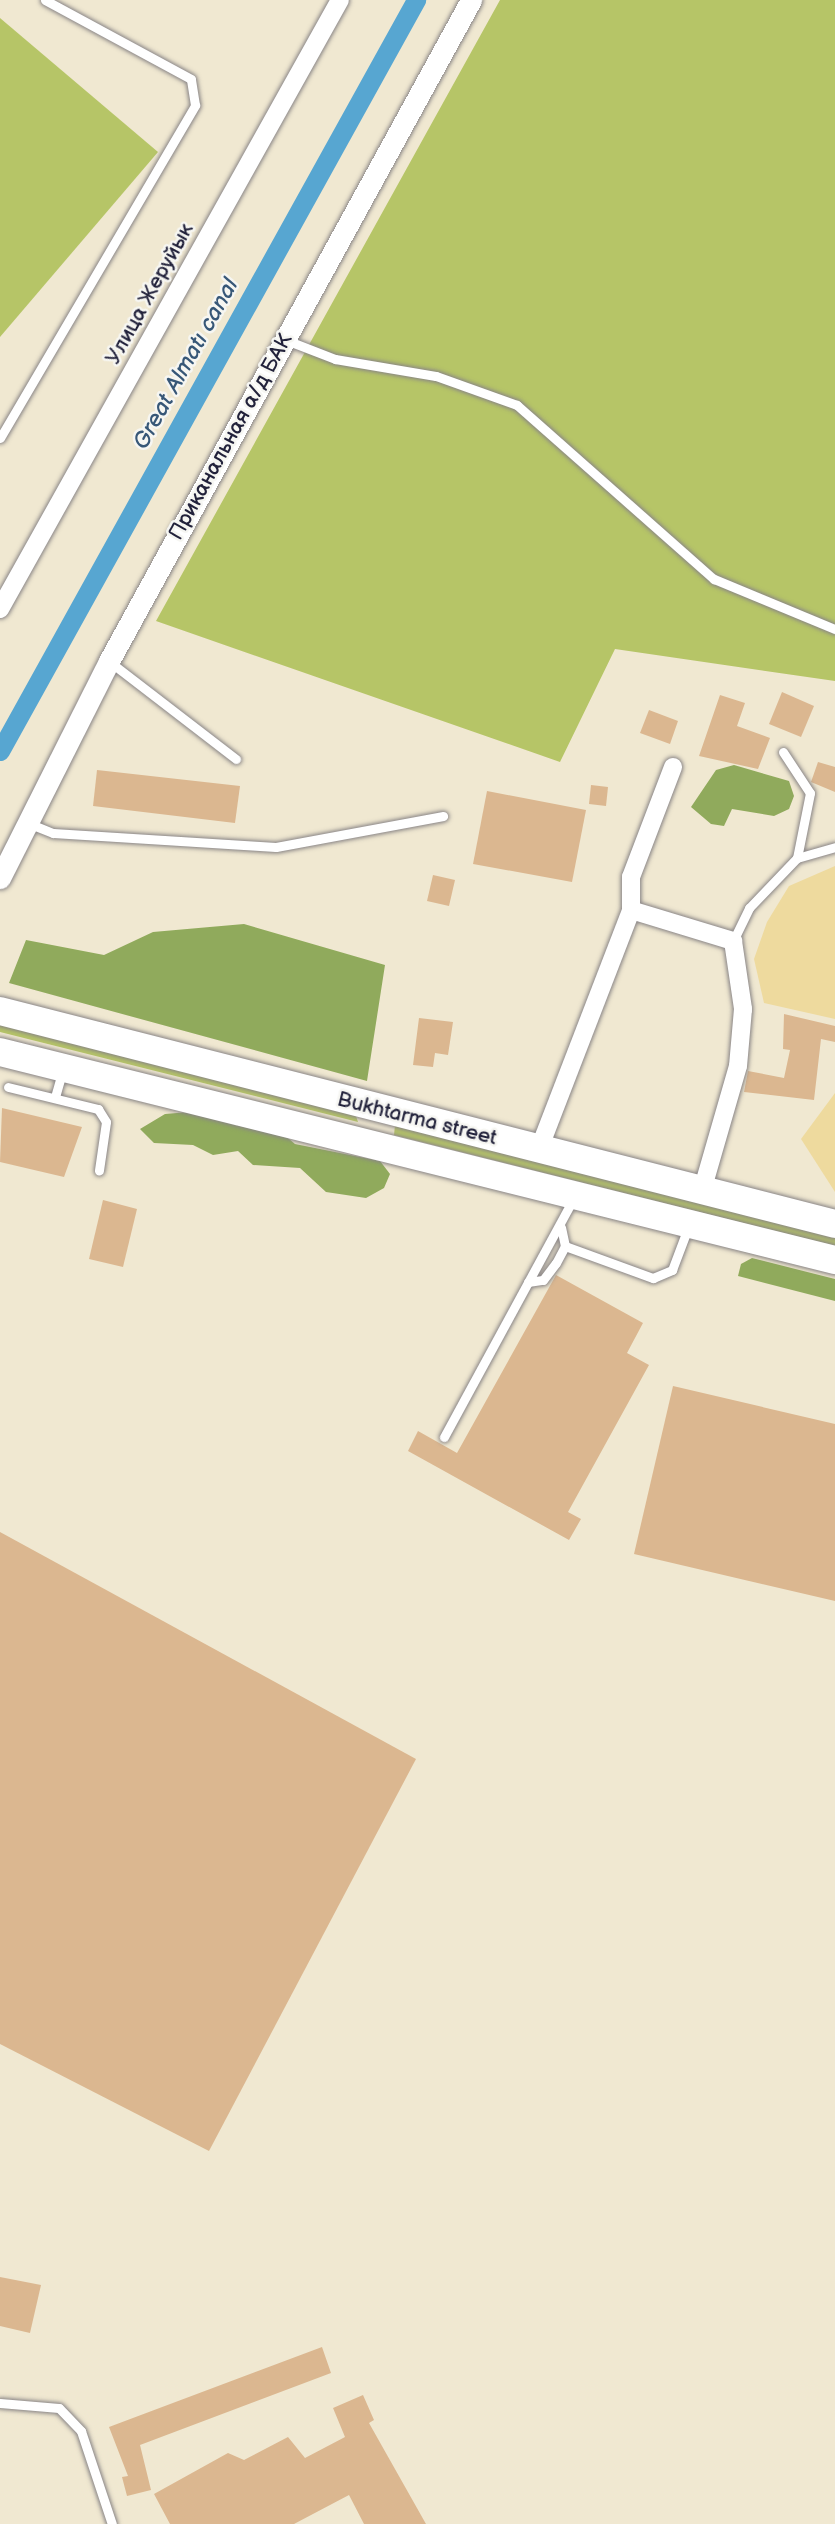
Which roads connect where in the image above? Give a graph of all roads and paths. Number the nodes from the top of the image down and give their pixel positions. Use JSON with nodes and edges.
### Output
{"nodes":[{"id":1,"x":45,"y":0,"type":"edge"},
{"id":2,"x":471,"y":0,"type":"edge"},
{"id":3,"x":335,"y":2,"type":"edge"},
{"id":4,"x":285,"y":339,"type":"junction"},
{"id":5,"x":0,"y":438,"type":"edge"},
{"id":6,"x":0,"y":610,"type":"edge"},
{"id":7,"x":835,"y":629,"type":"edge"},
{"id":8,"x":109,"y":661,"type":"junction"},
{"id":9,"x":783,"y":752,"type":"dead end"},
{"id":10,"x":236,"y":759,"type":"dead end"},
{"id":11,"x":673,"y":767,"type":"dead end"},
{"id":12,"x":443,"y":816,"type":"dead end"},
{"id":13,"x":26,"y":822,"type":"junction"},
{"id":14,"x":835,"y":847,"type":"edge"},
{"id":15,"x":797,"y":858,"type":"junction"},
{"id":16,"x":0,"y":878,"type":"edge"},
{"id":17,"x":631,"y":909,"type":"junction"},
{"id":18,"x":733,"y":941,"type":"junction"},
{"id":19,"x":0,"y":1011,"type":"edge"},
{"id":20,"x":0,"y":1052,"type":"edge"},
{"id":21,"x":64,"y":1067,"type":"junction"},
{"id":22,"x":8,"y":1087,"type":"dead end"},
{"id":23,"x":55,"y":1097,"type":"junction"},
{"id":24,"x":383,"y":1111,"type":"junction"},
{"id":25,"x":373,"y":1144,"type":"junction"},
{"id":26,"x":539,"y":1149,"type":"junction"},
{"id":27,"x":99,"y":1170,"type":"dead end"},
{"id":28,"x":702,"y":1191,"type":"junction"},
{"id":29,"x":574,"y":1195,"type":"junction"},
{"id":30,"x":690,"y":1223,"type":"junction"},
{"id":31,"x":835,"y":1224,"type":"edge"},
{"id":32,"x":561,"y":1227,"type":"junction"},
{"id":33,"x":565,"y":1246,"type":"junction"},
{"id":34,"x":835,"y":1260,"type":"edge"},
{"id":35,"x":528,"y":1282,"type":"junction"},
{"id":36,"x":444,"y":1437,"type":"dead end"},
{"id":37,"x":0,"y":2403,"type":"edge"},
{"id":38,"x":112,"y":2524,"type":"edge"}],
"edges":[{"from":1,"to":5,"type":"lane"},
{"from":2,"to":4,"type":"street","name":"Приканальная а/д БАК"},
{"from":3,"to":6,"type":"street","name":"Улица Жеруйык"},
{"from":4,"to":7,"type":"lane"},
{"from":4,"to":8,"type":"street","name":"Приканальная а/д БАК"},
{"from":8,"to":10,"type":"lane"},
{"from":8,"to":13,"type":"street","name":"Приканальная а/д БАК"},
{"from":9,"to":15,"type":"lane"},
{"from":11,"to":17,"type":"street"},
{"from":12,"to":13,"type":"lane"},
{"from":13,"to":16,"type":"street","name":"Приканальная а/д БАК"},
{"from":14,"to":15,"type":"lane"},
{"from":15,"to":18,"type":"lane"},
{"from":17,"to":18,"type":"street"},
{"from":17,"to":26,"type":"street"},
{"from":18,"to":28,"type":"street"},
{"from":19,"to":24,"type":"main road","name":"Bukhtarma street"},
{"from":20,"to":21,"type":"main road","name":"Bukhtarma street"},
{"from":21,"to":23,"type":"lane"},
{"from":21,"to":25,"type":"main road","name":"Bukhtarma street"},
{"from":22,"to":23,"type":"lane"},
{"from":23,"to":27,"type":"lane"},
{"from":24,"to":25,"type":"main road"},
{"from":24,"to":26,"type":"main road","name":"Bukhtarma street"},
{"from":25,"to":29,"type":"main road","name":"Bukhtarma street"},
{"from":26,"to":28,"type":"main road","name":"Bukhtarma street"},
{"from":28,"to":31,"type":"main road","name":"Bukhtarma street"},
{"from":29,"to":30,"type":"main road","name":"Bukhtarma street"},
{"from":29,"to":32,"type":"lane"},
{"from":30,"to":33,"type":"lane"},
{"from":30,"to":34,"type":"main road","name":"Bukhtarma street"},
{"from":32,"to":33,"type":"lane"},
{"from":32,"to":35,"type":"lane"},
{"from":33,"to":35,"type":"lane"},
{"from":35,"to":36,"type":"lane"},
{"from":37,"to":38,"type":"lane"}]}
